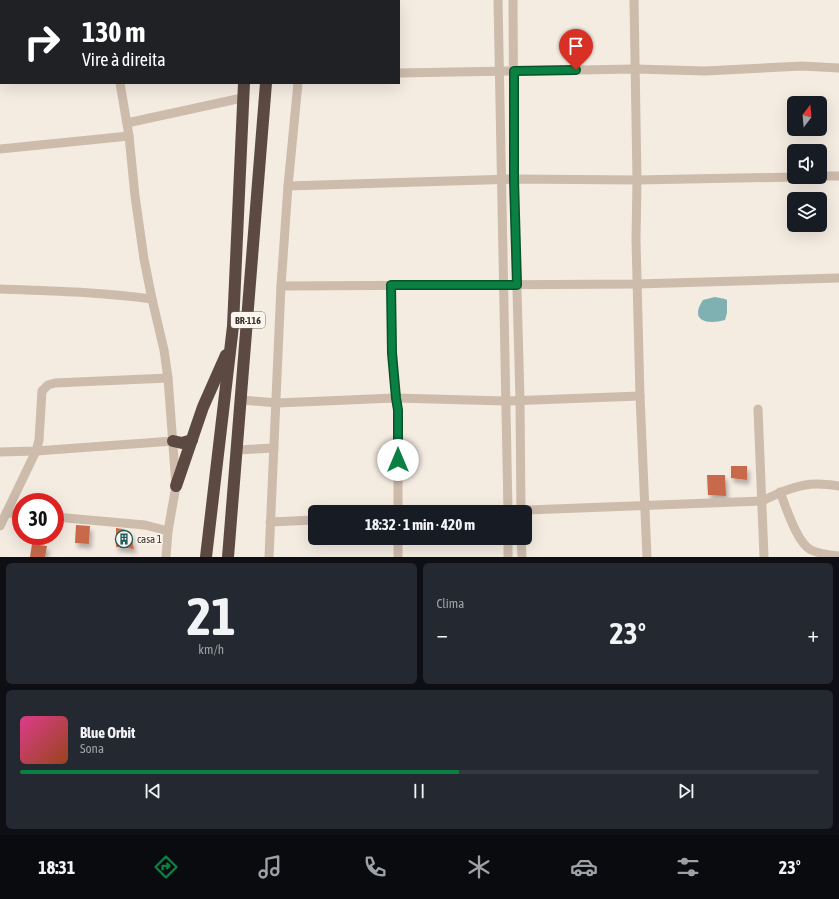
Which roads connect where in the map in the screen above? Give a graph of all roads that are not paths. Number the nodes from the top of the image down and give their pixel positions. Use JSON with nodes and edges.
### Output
{"nodes":[{"id":1,"x":498,"y":0,"type":"edge"},
{"id":2,"x":513,"y":0,"type":"edge"},
{"id":3,"x":634,"y":0,"type":"edge"},
{"id":4,"x":839,"y":68,"type":"edge"},
{"id":5,"x":635,"y":69,"type":"junction"},
{"id":6,"x":498,"y":71,"type":"junction"},
{"id":7,"x":514,"y":71,"type":"junction"},
{"id":8,"x":400,"y":73,"type":"edge"},
{"id":9,"x":120,"y":84,"type":"edge"},
{"id":10,"x":244,"y":84,"type":"edge"},
{"id":11,"x":266,"y":84,"type":"edge"},
{"id":12,"x":298,"y":84,"type":"edge"},
{"id":13,"x":242,"y":98,"type":"junction"},
{"id":14,"x":127,"y":123,"type":"junction"},
{"id":15,"x":129,"y":136,"type":"junction"},
{"id":16,"x":0,"y":149,"type":"edge"},
{"id":17,"x":827,"y":176,"type":"edge"},
{"id":18,"x":839,"y":176,"type":"edge"},
{"id":19,"x":787,"y":177,"type":"edge"},
{"id":20,"x":514,"y":179,"type":"junction"},
{"id":21,"x":500,"y":180,"type":"junction"},
{"id":22,"x":637,"y":180,"type":"junction"},
{"id":23,"x":288,"y":186,"type":"junction"},
{"id":24,"x":839,"y":278,"type":"edge"},
{"id":25,"x":637,"y":284,"type":"junction"},
{"id":26,"x":391,"y":285,"type":"junction"},
{"id":27,"x":504,"y":285,"type":"junction"},
{"id":28,"x":517,"y":285,"type":"junction"},
{"id":29,"x":281,"y":286,"type":"junction"},
{"id":30,"x":0,"y":289,"type":"edge"},
{"id":31,"x":152,"y":299,"type":"junction"},
{"id":32,"x":231,"y":343,"type":"junction"},
{"id":33,"x":168,"y":378,"type":"junction"},
{"id":34,"x":640,"y":396,"type":"junction"},
{"id":35,"x":396,"y":398,"type":"junction"},
{"id":36,"x":242,"y":400,"type":"junction"},
{"id":37,"x":506,"y":400,"type":"junction"},
{"id":38,"x":520,"y":400,"type":"junction"},
{"id":39,"x":277,"y":403,"type":"junction"},
{"id":40,"x":758,"y":409,"type":"dead end"},
{"id":41,"x":192,"y":440,"type":"junction"},
{"id":42,"x":172,"y":441,"type":"junction"},
{"id":43,"x":274,"y":448,"type":"junction"},
{"id":44,"x":237,"y":450,"type":"junction"},
{"id":45,"x":36,"y":451,"type":"junction"},
{"id":46,"x":0,"y":452,"type":"edge"},
{"id":47,"x":176,"y":486,"type":"junction"},
{"id":48,"x":839,"y":486,"type":"edge"},
{"id":49,"x":780,"y":492,"type":"junction"},
{"id":50,"x":762,"y":500,"type":"junction"},
{"id":51,"x":398,"y":505,"type":"edge"},
{"id":52,"x":508,"y":505,"type":"edge"},
{"id":53,"x":521,"y":505,"type":"edge"},
{"id":54,"x":645,"y":505,"type":"junction"},
{"id":55,"x":532,"y":510,"type":"edge"},
{"id":56,"x":6,"y":513,"type":"junction"},
{"id":57,"x":12,"y":513,"type":"edge"},
{"id":58,"x":64,"y":518,"type":"edge"},
{"id":59,"x":308,"y":520,"type":"edge"},
{"id":60,"x":270,"y":522,"type":"junction"},
{"id":61,"x":0,"y":526,"type":"edge"},
{"id":62,"x":168,"y":531,"type":"junction"},
{"id":63,"x":398,"y":545,"type":"edge"},
{"id":64,"x":508,"y":545,"type":"edge"},
{"id":65,"x":521,"y":545,"type":"edge"},
{"id":66,"x":839,"y":556,"type":"edge"},
{"id":67,"x":166,"y":557,"type":"edge"},
{"id":68,"x":206,"y":557,"type":"edge"},
{"id":69,"x":228,"y":557,"type":"edge"},
{"id":70,"x":269,"y":557,"type":"edge"},
{"id":71,"x":398,"y":557,"type":"edge"},
{"id":72,"x":508,"y":557,"type":"edge"},
{"id":73,"x":522,"y":557,"type":"edge"},
{"id":74,"x":647,"y":557,"type":"edge"},
{"id":75,"x":764,"y":557,"type":"edge"}],
"edges":[{"from":1,"to":6,"type":"street"},
{"from":2,"to":7,"type":"street"},
{"from":3,"to":5,"type":"street"},
{"from":4,"to":5,"type":"street"},
{"from":5,"to":7,"type":"street"},
{"from":5,"to":22,"type":"street"},
{"from":6,"to":7,"type":"street"},
{"from":6,"to":8,"type":"street"},
{"from":6,"to":21,"type":"street"},
{"from":7,"to":20,"type":"street"},
{"from":9,"to":14,"type":"street"},
{"from":10,"to":13,"type":"highway"},
{"from":11,"to":36,"type":"highway","number":"BR-116"},
{"from":12,"to":23,"type":"street"},
{"from":13,"to":14,"type":"street"},
{"from":13,"to":32,"type":"highway"},
{"from":14,"to":15,"type":"street"},
{"from":15,"to":16,"type":"street"},
{"from":15,"to":31,"type":"street"},
{"from":17,"to":18,"type":"street"},
{"from":19,"to":22,"type":"street"},
{"from":20,"to":21,"type":"street"},
{"from":20,"to":22,"type":"street"},
{"from":20,"to":28,"type":"street"},
{"from":21,"to":23,"type":"street"},
{"from":21,"to":27,"type":"street"},
{"from":22,"to":25,"type":"street"},
{"from":23,"to":29,"type":"street"},
{"from":24,"to":25,"type":"street"},
{"from":25,"to":28,"type":"street"},
{"from":25,"to":34,"type":"street"},
{"from":26,"to":27,"type":"street"},
{"from":26,"to":29,"type":"street"},
{"from":26,"to":35,"type":"street"},
{"from":27,"to":28,"type":"street"},
{"from":27,"to":37,"type":"street"},
{"from":28,"to":38,"type":"street"},
{"from":29,"to":39,"type":"street"},
{"from":30,"to":31,"type":"street"},
{"from":31,"to":33,"type":"street"},
{"from":32,"to":41,"type":"highway"},
{"from":32,"to":68,"type":"highway"},
{"from":33,"to":42,"type":"street"},
{"from":33,"to":45,"type":"street"},
{"from":34,"to":38,"type":"street"},
{"from":34,"to":54,"type":"street"},
{"from":35,"to":37,"type":"street"},
{"from":35,"to":39,"type":"street"},
{"from":35,"to":51,"type":"street"},
{"from":36,"to":39,"type":"street"},
{"from":36,"to":44,"type":"highway","number":"BR-116"},
{"from":37,"to":38,"type":"street"},
{"from":37,"to":52,"type":"street"},
{"from":38,"to":53,"type":"street"},
{"from":39,"to":43,"type":"street"},
{"from":40,"to":50,"type":"street"},
{"from":41,"to":42,"type":"highway"},
{"from":41,"to":47,"type":"highway"},
{"from":42,"to":45,"type":"street"},
{"from":42,"to":47,"type":"street"},
{"from":43,"to":44,"type":"street"},
{"from":43,"to":60,"type":"street"},
{"from":44,"to":69,"type":"highway","number":"BR-116"},
{"from":45,"to":46,"type":"street"},
{"from":45,"to":56,"type":"street"},
{"from":47,"to":62,"type":"street"},
{"from":48,"to":49,"type":"street"},
{"from":49,"to":50,"type":"street"},
{"from":49,"to":66,"type":"street"},
{"from":50,"to":54,"type":"street"},
{"from":50,"to":75,"type":"street"},
{"from":54,"to":55,"type":"street"},
{"from":54,"to":74,"type":"street"},
{"from":56,"to":57,"type":"street"},
{"from":56,"to":61,"type":"street"},
{"from":58,"to":62,"type":"street"},
{"from":59,"to":60,"type":"street"},
{"from":60,"to":70,"type":"street"},
{"from":62,"to":67,"type":"street"},
{"from":63,"to":71,"type":"street"},
{"from":64,"to":72,"type":"street"},
{"from":65,"to":73,"type":"street"}]}
